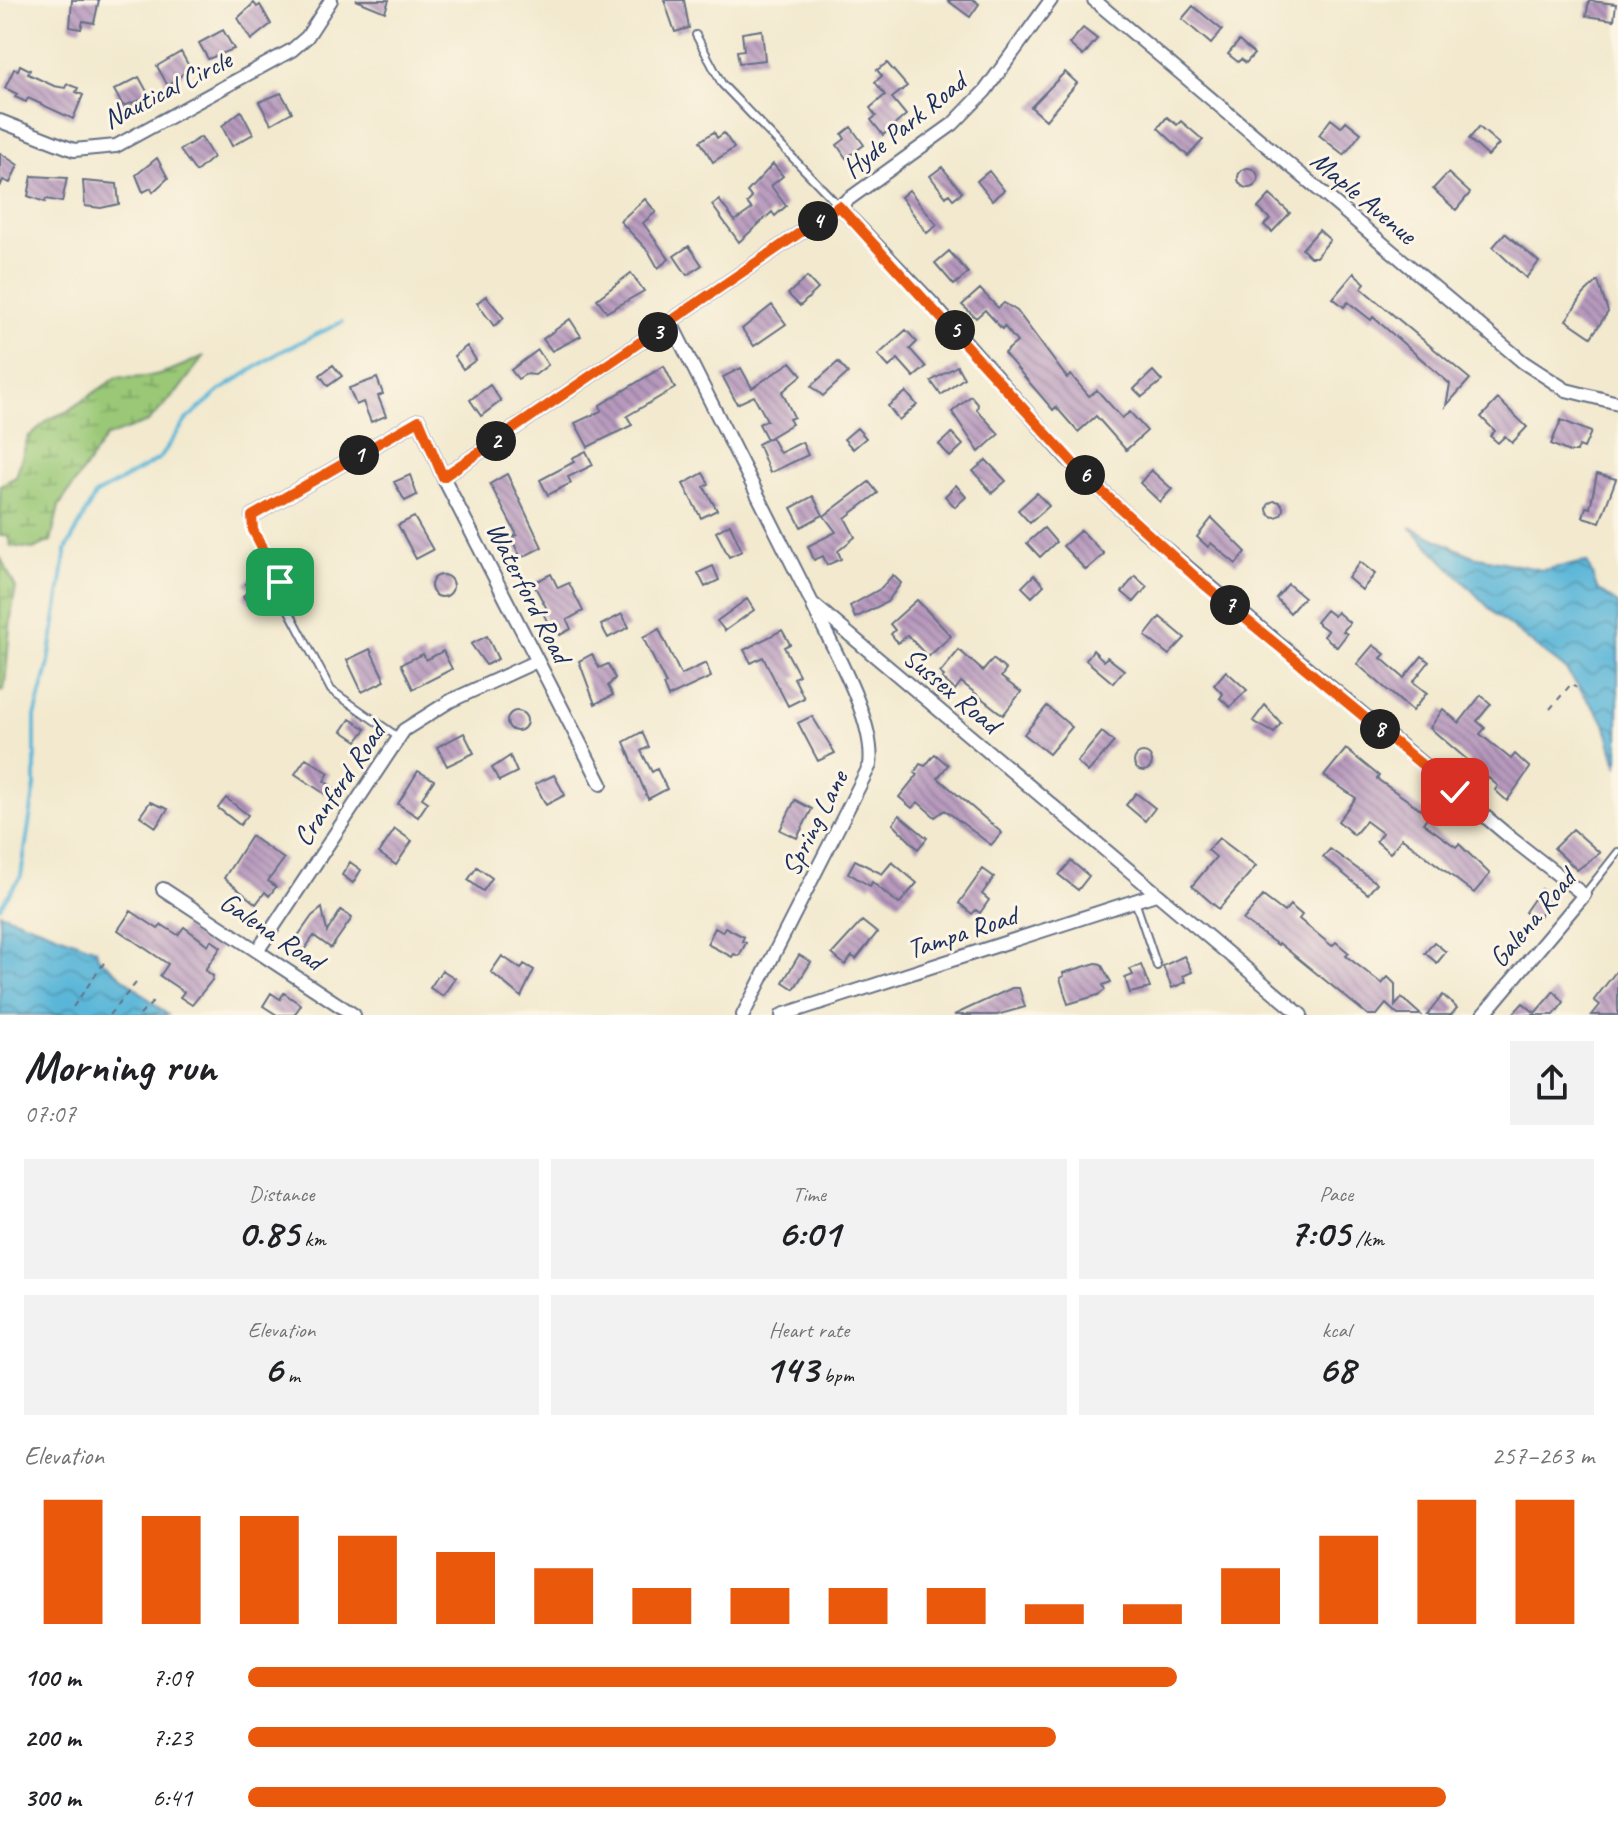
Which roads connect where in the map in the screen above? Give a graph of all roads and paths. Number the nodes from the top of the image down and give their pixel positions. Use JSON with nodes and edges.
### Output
{"nodes":[{"id":1,"x":331,"y":0,"type":"edge"},
{"id":2,"x":1051,"y":0,"type":"edge"},
{"id":3,"x":1094,"y":0,"type":"edge"},
{"id":4,"x":696,"y":35,"type":"dead end"},
{"id":5,"x":0,"y":121,"type":"edge"},
{"id":6,"x":839,"y":206,"type":"junction"},
{"id":7,"x":671,"y":323,"type":"junction"},
{"id":8,"x":1618,"y":403,"type":"edge"},
{"id":9,"x":443,"y":477,"type":"junction"},
{"id":10,"x":252,"y":516,"type":"joint"},
{"id":11,"x":812,"y":603,"type":"junction"},
{"id":12,"x":537,"y":661,"type":"junction"},
{"id":13,"x":1576,"y":688,"type":"dead end"},
{"id":14,"x":1564,"y":692,"type":"junction"},
{"id":15,"x":1569,"y":696,"type":"dead end"},
{"id":16,"x":1550,"y":709,"type":"dead end"},
{"id":17,"x":398,"y":737,"type":"junction"},
{"id":18,"x":601,"y":784,"type":"dead end"},
{"id":19,"x":1618,"y":852,"type":"edge"},
{"id":20,"x":163,"y":889,"type":"dead end"},
{"id":21,"x":1156,"y":894,"type":"junction"},
{"id":22,"x":1584,"y":895,"type":"junction"},
{"id":23,"x":1135,"y":901,"type":"junction"},
{"id":24,"x":258,"y":950,"type":"junction"},
{"id":25,"x":106,"y":960,"type":"dead end"},
{"id":26,"x":1157,"y":966,"type":"dead end"},
{"id":27,"x":136,"y":983,"type":"dead end"},
{"id":28,"x":154,"y":1001,"type":"dead end"},
{"id":29,"x":73,"y":1007,"type":"dead end"},
{"id":30,"x":109,"y":1015,"type":"edge"},
{"id":31,"x":140,"y":1015,"type":"edge"},
{"id":32,"x":354,"y":1015,"type":"edge"},
{"id":33,"x":743,"y":1015,"type":"edge"},
{"id":34,"x":782,"y":1015,"type":"edge"},
{"id":35,"x":1301,"y":1015,"type":"edge"},
{"id":36,"x":1483,"y":1015,"type":"edge"}],
"edges":[{"from":1,"to":5,"type":"street","name":"Nautical Circle"},
{"from":2,"to":6,"type":"street","name":"Hyde Park Road"},
{"from":3,"to":8,"type":"street","name":"Maple Avenue"},
{"from":4,"to":6,"type":"lane"},
{"from":6,"to":7,"type":"street","name":"Hyde Park Road"},
{"from":6,"to":22,"type":"street"},
{"from":7,"to":9,"type":"street","name":"Hyde Park Road"},
{"from":7,"to":11,"type":"street","name":"Sussex Road"},
{"from":9,"to":10,"type":"street","name":"Waterford Road"},
{"from":9,"to":12,"type":"street","name":"Waterford Road"},
{"from":10,"to":17,"type":"lane"},
{"from":11,"to":21,"type":"street","name":"Sussex Road"},
{"from":11,"to":33,"type":"street","name":"Spring Lane"},
{"from":12,"to":17,"type":"street","name":"Cranford Road"},
{"from":12,"to":18,"type":"street","name":"Waterford Road"},
{"from":13,"to":14,"type":"path"},
{"from":14,"to":15,"type":"path"},
{"from":14,"to":16,"type":"path"},
{"from":17,"to":24,"type":"street","name":"Cranford Road"},
{"from":19,"to":22,"type":"lane","name":"Galena Road"},
{"from":20,"to":24,"type":"street","name":"Galena Road"},
{"from":21,"to":23,"type":"street","name":"Tampa Road"},
{"from":21,"to":35,"type":"street","name":"Sussex Road"},
{"from":22,"to":36,"type":"street","name":"Galena Road"},
{"from":23,"to":26,"type":"lane"},
{"from":23,"to":34,"type":"street","name":"Tampa Road"},
{"from":24,"to":32,"type":"street","name":"Galena Road"},
{"from":25,"to":29,"type":"path"},
{"from":27,"to":30,"type":"path"},
{"from":28,"to":31,"type":"path"}]}
